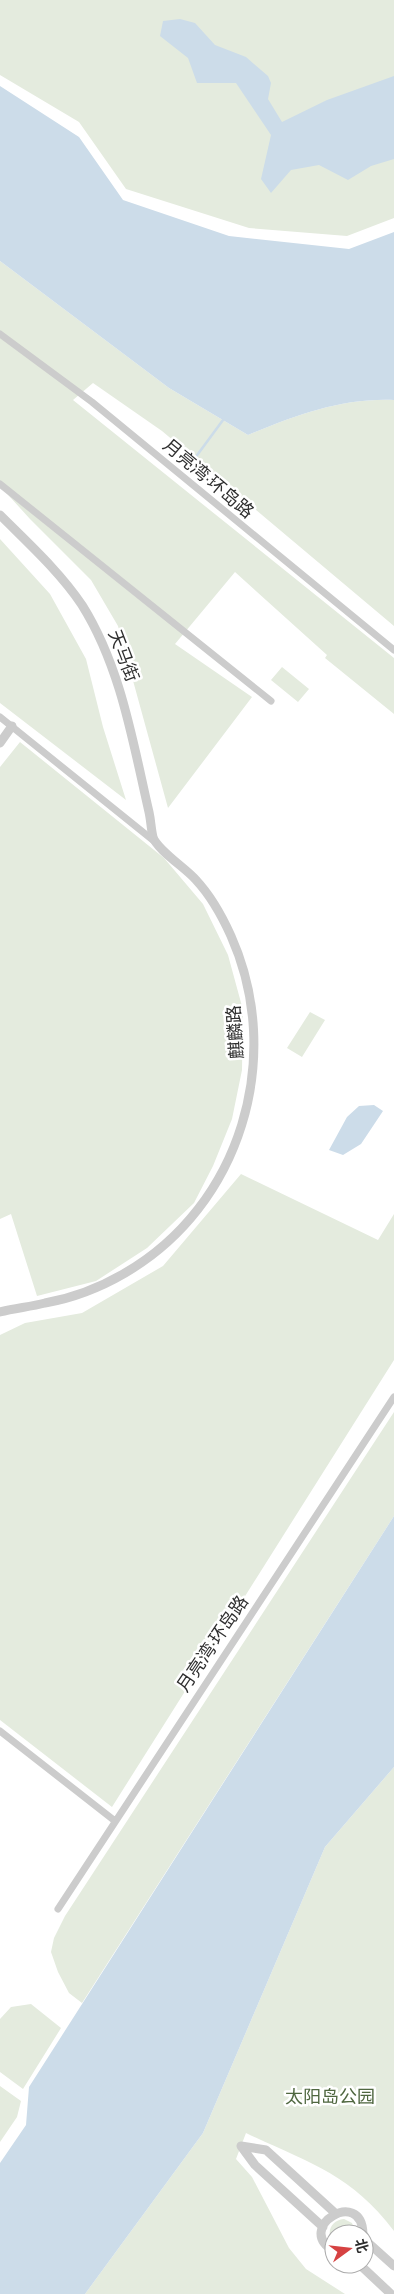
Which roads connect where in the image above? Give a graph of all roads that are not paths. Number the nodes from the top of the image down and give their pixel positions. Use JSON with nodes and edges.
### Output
{"nodes":[{"id":1,"x":0,"y":334,"type":"edge"},
{"id":2,"x":0,"y":484,"type":"edge"},
{"id":3,"x":0,"y":515,"type":"edge"},
{"id":4,"x":394,"y":650,"type":"edge"},
{"id":5,"x":270,"y":701,"type":"dead end"},
{"id":6,"x":0,"y":716,"type":"edge"},
{"id":7,"x":12,"y":726,"type":"junction"},
{"id":8,"x":0,"y":743,"type":"edge"},
{"id":9,"x":154,"y":841,"type":"junction"},
{"id":10,"x":0,"y":1312,"type":"edge"},
{"id":11,"x":394,"y":1397,"type":"edge"},
{"id":12,"x":0,"y":1730,"type":"edge"},
{"id":13,"x":115,"y":1821,"type":"junction"},
{"id":14,"x":58,"y":1909,"type":"dead end"},
{"id":15,"x":335,"y":2213,"type":"junction"},
{"id":16,"x":361,"y":2224,"type":"edge"},
{"id":17,"x":323,"y":2227,"type":"junction"},
{"id":18,"x":324,"y":2241,"type":"edge"},
{"id":19,"x":374,"y":2248,"type":"edge"},
{"id":20,"x":394,"y":2266,"type":"edge"},
{"id":21,"x":370,"y":2274,"type":"edge"},
{"id":22,"x":391,"y":2294,"type":"edge"}],
"edges":[{"from":1,"to":4,"type":"street","name":"月亮湾·环岛路"},
{"from":2,"to":5,"type":"street"},
{"from":3,"to":9,"type":"street","name":"天马街"},
{"from":6,"to":7,"type":"street","name":"麒麟路"},
{"from":7,"to":8,"type":"street"},
{"from":7,"to":9,"type":"street","name":"麒麟路"},
{"from":9,"to":10,"type":"street","name":"麒麟路"},
{"from":11,"to":13,"type":"street","name":"月亮湾·环岛路"},
{"from":12,"to":13,"type":"street"},
{"from":13,"to":14,"type":"street","name":"月亮湾·环岛路"},
{"from":15,"to":16,"type":"street"},
{"from":15,"to":17,"type":"street"},
{"from":15,"to":17,"type":"street"},
{"from":17,"to":18,"type":"street"},
{"from":19,"to":20,"type":"street"},
{"from":21,"to":22,"type":"street"}]}
